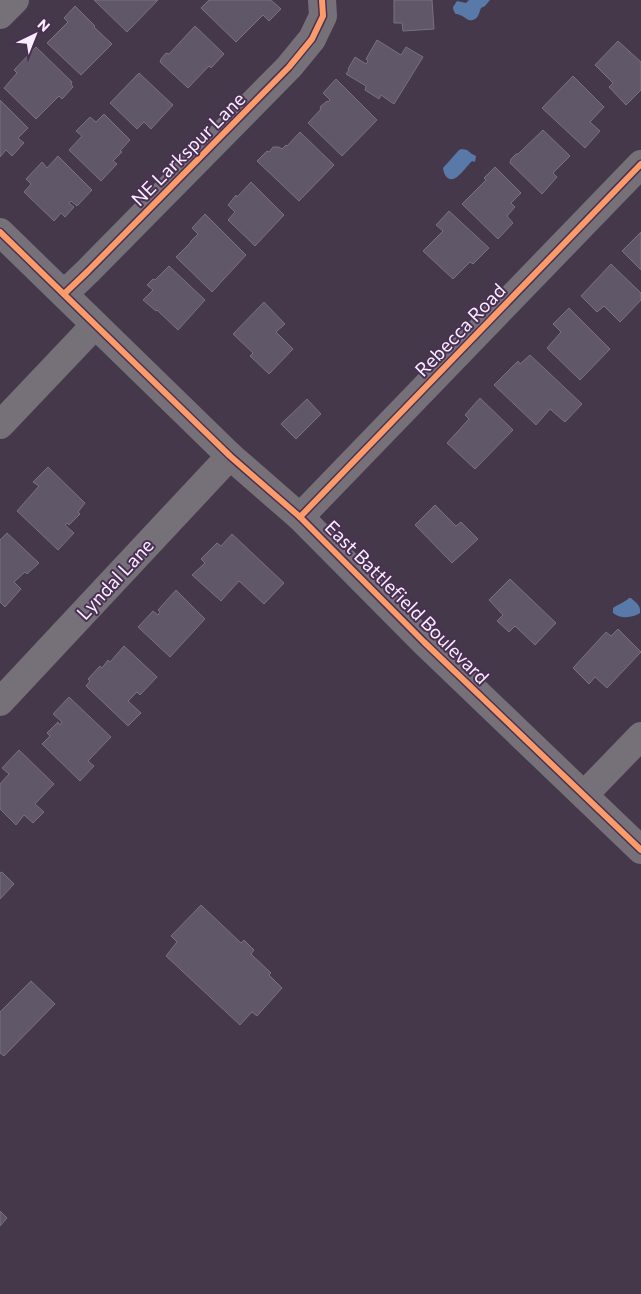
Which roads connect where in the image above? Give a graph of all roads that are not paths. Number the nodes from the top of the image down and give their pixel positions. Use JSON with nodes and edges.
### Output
{"nodes":[{"id":1,"x":15,"y":0,"type":"edge"},
{"id":2,"x":323,"y":8,"type":"edge"},
{"id":3,"x":0,"y":15,"type":"edge"},
{"id":4,"x":641,"y":164,"type":"edge"},
{"id":5,"x":0,"y":232,"type":"edge"},
{"id":6,"x":64,"y":294,"type":"junction"},
{"id":7,"x":96,"y":325,"type":"junction"},
{"id":8,"x":0,"y":425,"type":"edge"},
{"id":9,"x":230,"y":456,"type":"junction"},
{"id":10,"x":300,"y":517,"type":"junction"},
{"id":11,"x":0,"y":702,"type":"edge"},
{"id":12,"x":641,"y":736,"type":"edge"},
{"id":13,"x":584,"y":795,"type":"junction"},
{"id":14,"x":641,"y":850,"type":"edge"}],
"edges":[{"from":1,"to":3,"type":"street"},
{"from":2,"to":6,"type":"street","name":"NE Larkspur Lane"},
{"from":4,"to":10,"type":"street","name":"Rebecca Road"},
{"from":5,"to":6,"type":"street","name":"East Battlefield Boulevard"},
{"from":6,"to":7,"type":"street","name":"East Battlefield Boulevard"},
{"from":7,"to":8,"type":"street"},
{"from":7,"to":9,"type":"street","name":"East Battlefield Boulevard"},
{"from":9,"to":10,"type":"street","name":"East Battlefield Boulevard"},
{"from":9,"to":11,"type":"street","name":"Lyndal Lane"},
{"from":10,"to":13,"type":"street","name":"East Battlefield Boulevard"},
{"from":12,"to":13,"type":"street"},
{"from":13,"to":14,"type":"street","name":"East Battlefield Boulevard"}]}
